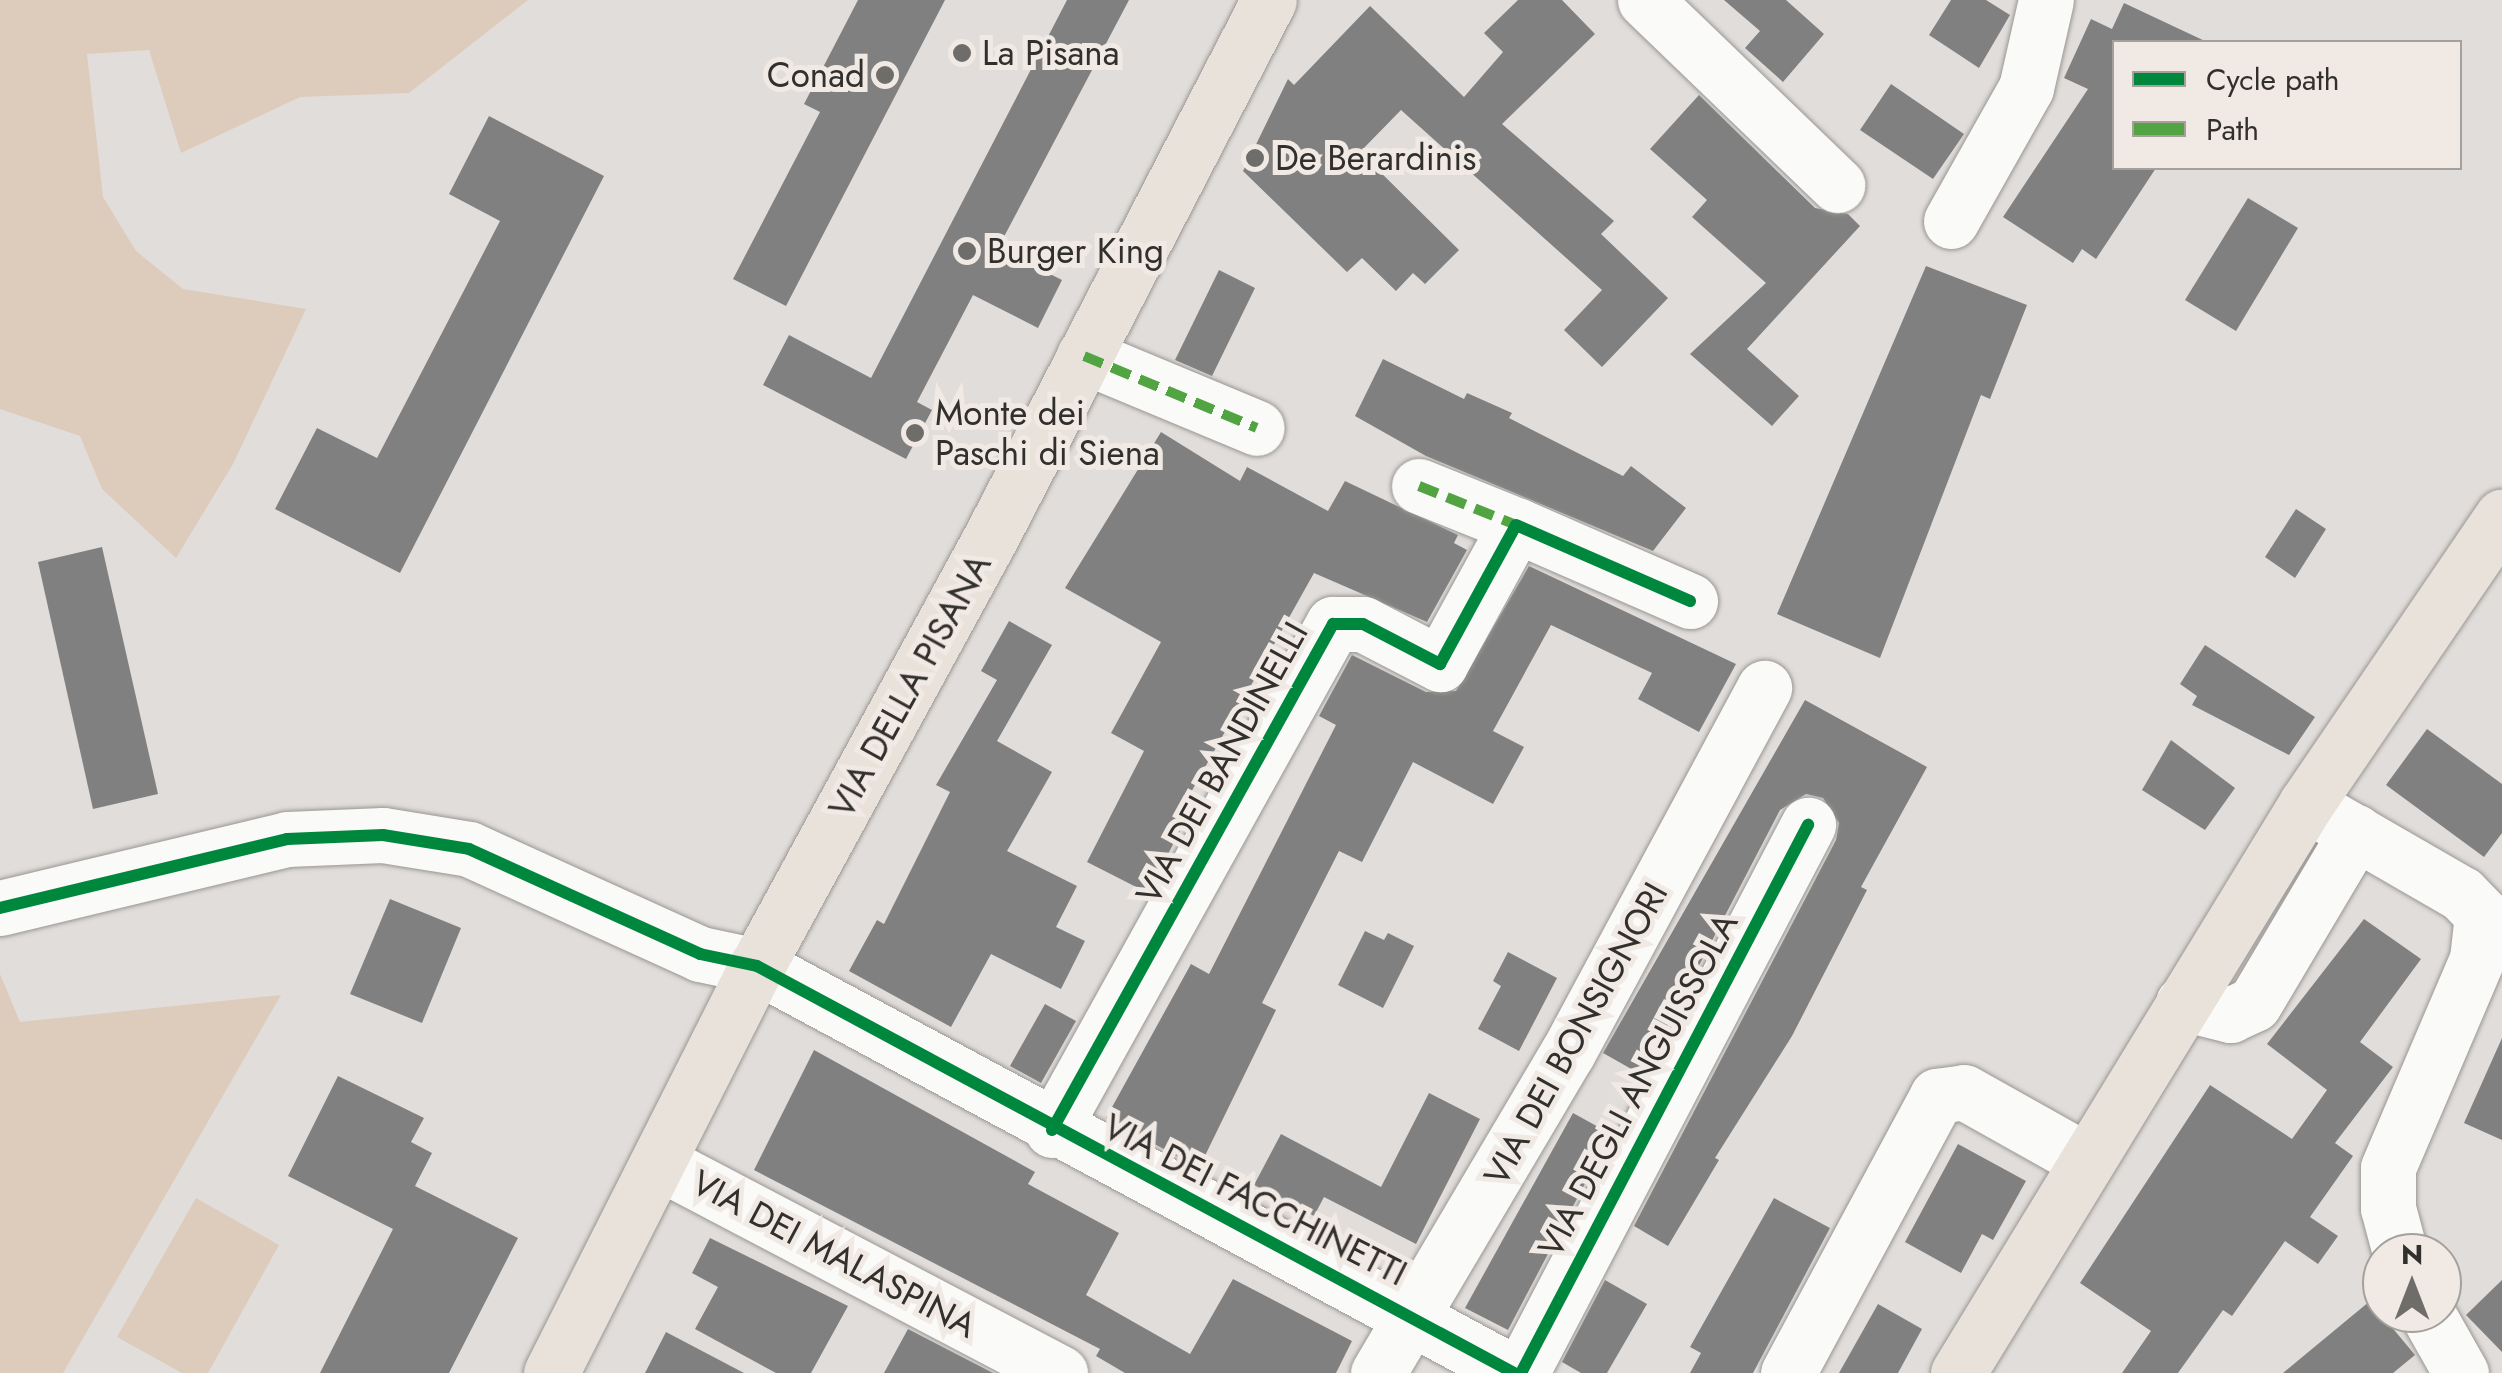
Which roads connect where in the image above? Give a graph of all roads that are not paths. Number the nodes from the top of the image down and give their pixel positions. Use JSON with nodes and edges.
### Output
{"nodes":[{"id":1,"x":1269,"y":0,"type":"edge"},
{"id":2,"x":1645,"y":0,"type":"edge"},
{"id":3,"x":2046,"y":0,"type":"edge"},
{"id":4,"x":1837,"y":185,"type":"dead end"},
{"id":5,"x":1951,"y":221,"type":"dead end"},
{"id":6,"x":1084,"y":356,"type":"junction"},
{"id":7,"x":1256,"y":428,"type":"dead end"},
{"id":8,"x":1418,"y":486,"type":"dead end"},
{"id":9,"x":2502,"y":517,"type":"edge"},
{"id":10,"x":1516,"y":524,"type":"junction"},
{"id":11,"x":1690,"y":602,"type":"dead end"},
{"id":12,"x":1764,"y":688,"type":"dead end"},
{"id":13,"x":2306,"y":804,"type":"junction"},
{"id":14,"x":1808,"y":825,"type":"dead end"},
{"id":15,"x":2356,"y":832,"type":"junction"},
{"id":16,"x":0,"y":908,"type":"edge"},
{"id":17,"x":757,"y":966,"type":"junction"},
{"id":18,"x":2182,"y":1003,"type":"junction"},
{"id":19,"x":1052,"y":1130,"type":"junction"},
{"id":20,"x":2085,"y":1160,"type":"junction"},
{"id":21,"x":660,"y":1163,"type":"junction"},
{"id":22,"x":2395,"y":1233,"type":"edge"},
{"id":23,"x":1413,"y":1315,"type":"junction"},
{"id":24,"x":2438,"y":1333,"type":"edge"},
{"id":25,"x":551,"y":1373,"type":"edge"},
{"id":26,"x":1060,"y":1373,"type":"edge"},
{"id":27,"x":1378,"y":1373,"type":"edge"},
{"id":28,"x":1517,"y":1373,"type":"edge"},
{"id":29,"x":1788,"y":1373,"type":"edge"},
{"id":30,"x":1958,"y":1373,"type":"edge"},
{"id":31,"x":2460,"y":1373,"type":"edge"}],
"edges":[{"from":1,"to":6,"type":"main road","name":"VIA DELLA PISANA"},
{"from":2,"to":4,"type":"street"},
{"from":3,"to":5,"type":"street"},
{"from":6,"to":7,"type":"street"},
{"from":6,"to":17,"type":"main road","name":"VIA DELLA PISANA"},
{"from":8,"to":10,"type":"street"},
{"from":9,"to":13,"type":"main road"},
{"from":10,"to":11,"type":"street"},
{"from":10,"to":19,"type":"street","name":"VIA DEI BANDINELLI"},
{"from":12,"to":23,"type":"street","name":"VIA DEI BONSIGNORI"},
{"from":13,"to":15,"type":"street"},
{"from":13,"to":18,"type":"main road"},
{"from":14,"to":28,"type":"street","name":"VIA DEGLI ANGUISSOLA"},
{"from":15,"to":18,"type":"street"},
{"from":15,"to":22,"type":"street"},
{"from":16,"to":17,"type":"street","name":"VIA DEI FACCHINETTI"},
{"from":17,"to":19,"type":"street","name":"VIA DEI FACCHINETTI"},
{"from":17,"to":21,"type":"main road","name":"VIA DELLA PISANA"},
{"from":18,"to":20,"type":"main road"},
{"from":19,"to":23,"type":"street","name":"VIA DEI FACCHINETTI"},
{"from":20,"to":29,"type":"street"},
{"from":20,"to":30,"type":"main road"},
{"from":21,"to":25,"type":"main road","name":"VIA DELLA PISANA"},
{"from":21,"to":26,"type":"street","name":"VIA DEI MALASPINA"},
{"from":23,"to":27,"type":"street","name":"VIA DEI BONSIGNORI"},
{"from":23,"to":28,"type":"street","name":"VIA DEI FACCHINETTI"},
{"from":24,"to":31,"type":"street"}]}
